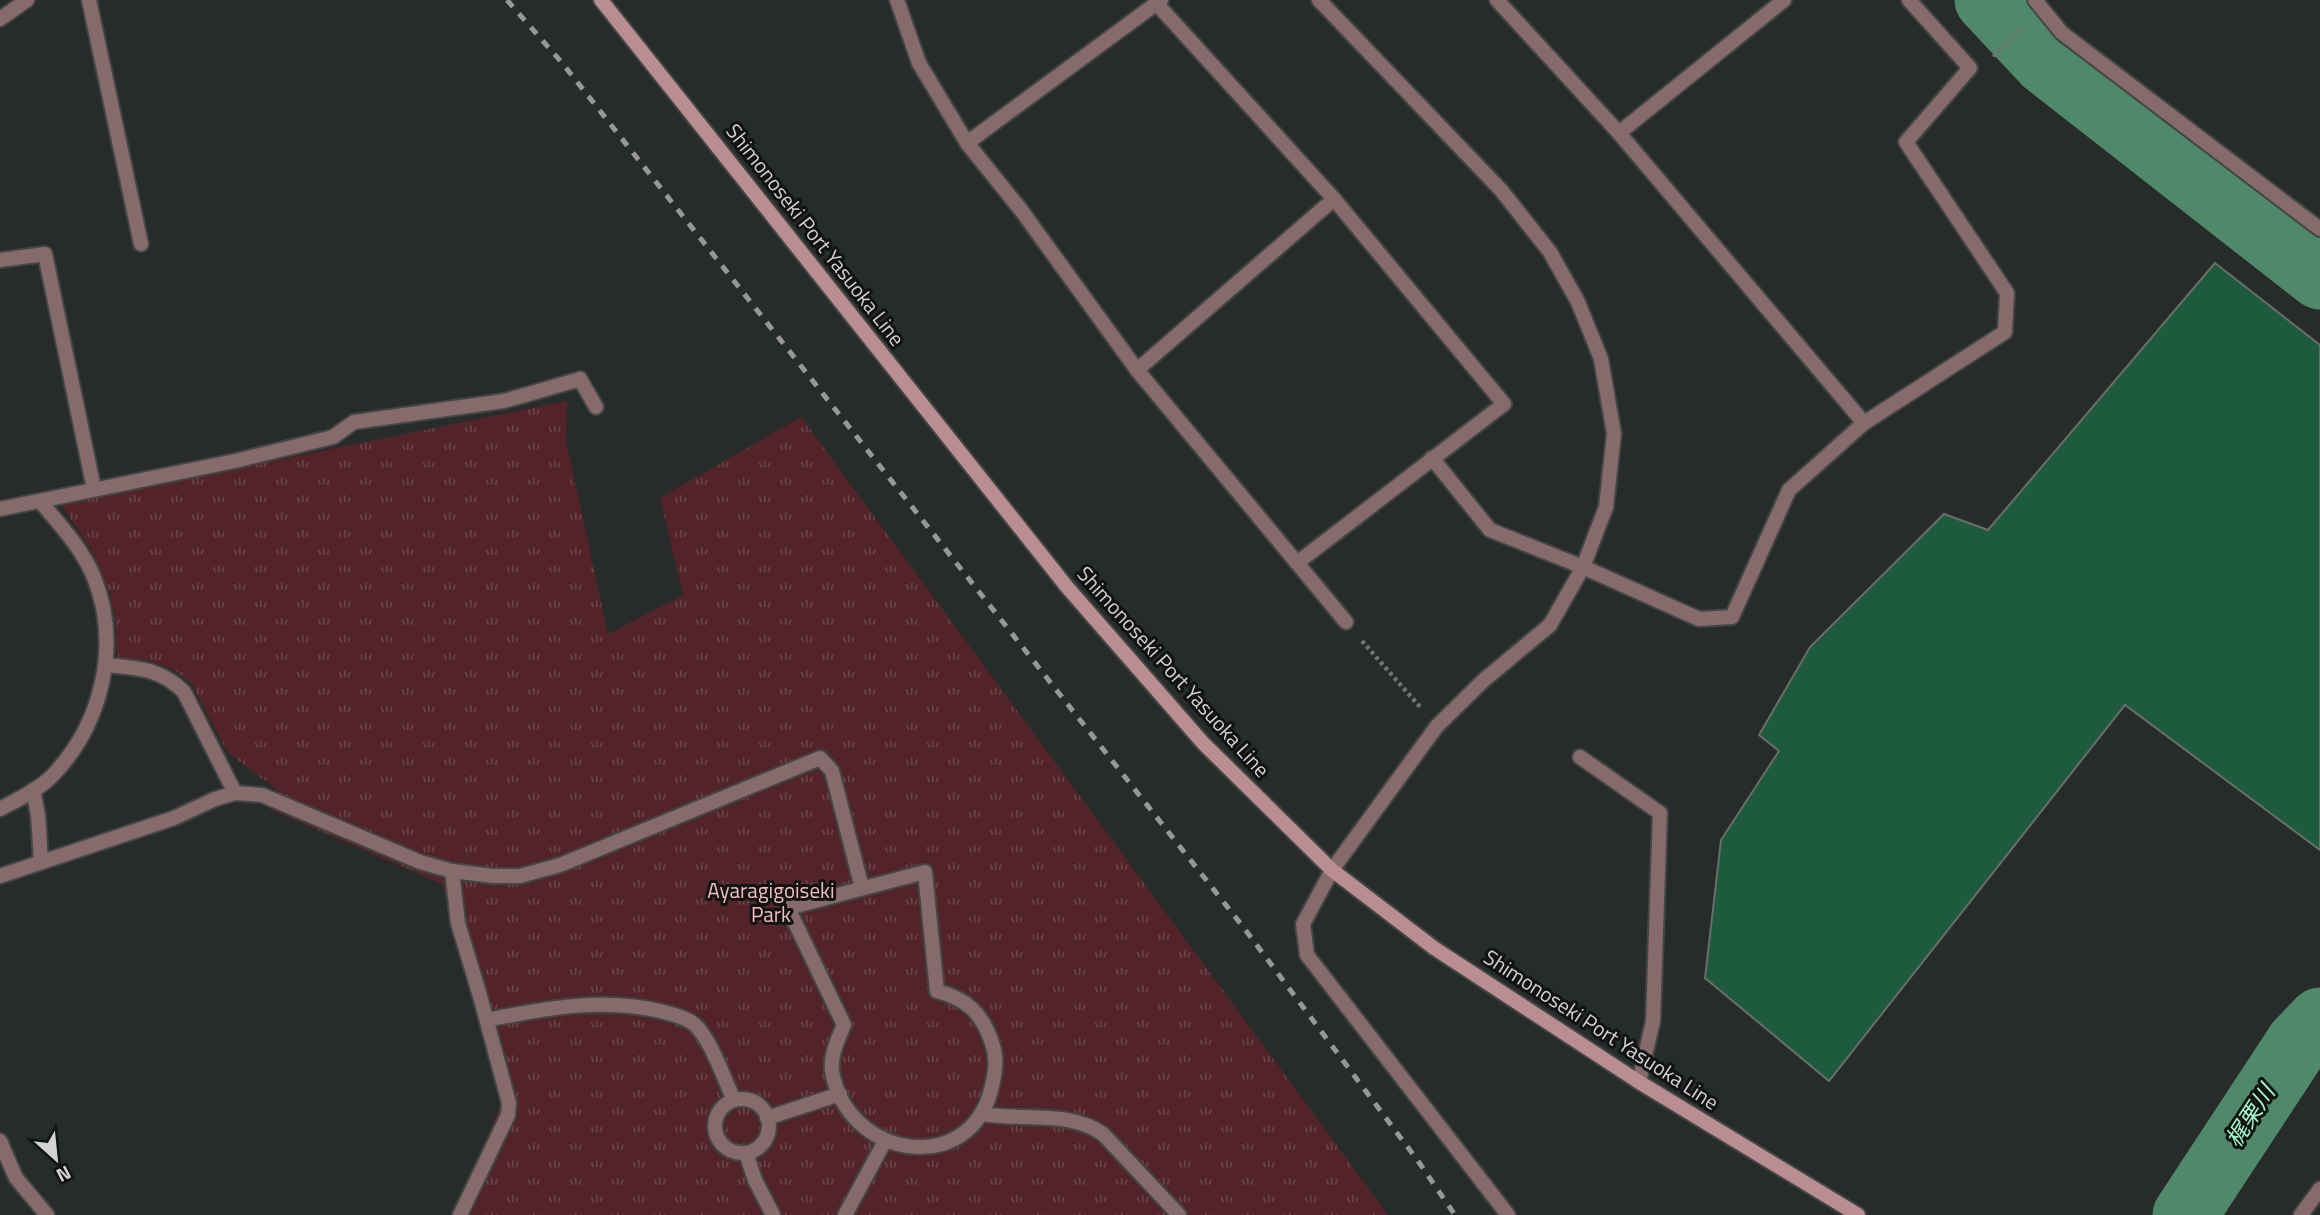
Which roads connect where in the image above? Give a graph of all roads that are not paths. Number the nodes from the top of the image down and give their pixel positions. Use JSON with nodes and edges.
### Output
{"nodes":[{"id":1,"x":27,"y":0,"type":"edge"},
{"id":2,"x":89,"y":0,"type":"edge"},
{"id":3,"x":601,"y":0,"type":"edge"},
{"id":4,"x":897,"y":0,"type":"edge"},
{"id":5,"x":1319,"y":0,"type":"edge"},
{"id":6,"x":1497,"y":0,"type":"edge"},
{"id":7,"x":1784,"y":0,"type":"edge"},
{"id":8,"x":1909,"y":0,"type":"edge"},
{"id":9,"x":1159,"y":2,"type":"edge"},
{"id":10,"x":2039,"y":2,"type":"edge"},
{"id":11,"x":0,"y":19,"type":"edge"},
{"id":12,"x":1619,"y":133,"type":"junction"},
{"id":13,"x":967,"y":143,"type":"junction"},
{"id":14,"x":1334,"y":199,"type":"junction"},
{"id":15,"x":2320,"y":229,"type":"edge"},
{"id":16,"x":141,"y":244,"type":"dead end"},
{"id":17,"x":0,"y":260,"type":"edge"},
{"id":18,"x":1137,"y":370,"type":"junction"},
{"id":19,"x":596,"y":407,"type":"dead end"},
{"id":20,"x":1864,"y":423,"type":"junction"},
{"id":21,"x":1432,"y":458,"type":"junction"},
{"id":22,"x":94,"y":489,"type":"junction"},
{"id":23,"x":40,"y":501,"type":"junction"},
{"id":24,"x":0,"y":509,"type":"edge"},
{"id":25,"x":1297,"y":563,"type":"junction"},
{"id":26,"x":1583,"y":567,"type":"junction"},
{"id":27,"x":1346,"y":621,"type":"road end"},
{"id":28,"x":106,"y":665,"type":"junction"},
{"id":29,"x":1580,"y":757,"type":"dead end"},
{"id":30,"x":33,"y":790,"type":"junction"},
{"id":31,"x":235,"y":793,"type":"junction"},
{"id":32,"x":0,"y":809,"type":"edge"},
{"id":33,"x":41,"y":862,"type":"junction"},
{"id":34,"x":1332,"y":870,"type":"junction"},
{"id":35,"x":452,"y":871,"type":"junction"},
{"id":36,"x":0,"y":876,"type":"edge"},
{"id":37,"x":862,"y":888,"type":"junction"},
{"id":38,"x":487,"y":1020,"type":"junction"},
{"id":39,"x":1639,"y":1082,"type":"junction"},
{"id":40,"x":840,"y":1094,"type":"junction"},
{"id":41,"x":734,"y":1100,"type":"junction"},
{"id":42,"x":983,"y":1114,"type":"junction"},
{"id":43,"x":767,"y":1118,"type":"junction"},
{"id":44,"x":0,"y":1141,"type":"edge"},
{"id":45,"x":885,"y":1141,"type":"junction"},
{"id":46,"x":746,"y":1153,"type":"junction"},
{"id":47,"x":2320,"y":1189,"type":"edge"},
{"id":48,"x":47,"y":1215,"type":"edge"},
{"id":49,"x":460,"y":1215,"type":"edge"},
{"id":50,"x":773,"y":1215,"type":"edge"},
{"id":51,"x":845,"y":1215,"type":"edge"},
{"id":52,"x":1179,"y":1215,"type":"edge"},
{"id":53,"x":1508,"y":1215,"type":"edge"},
{"id":54,"x":1858,"y":1215,"type":"edge"},
{"id":55,"x":2301,"y":1215,"type":"edge"}],
"edges":[{"from":1,"to":11,"type":"street"},
{"from":2,"to":16,"type":"street"},
{"from":3,"to":34,"type":"main road","name":"Shimonoseki Port Yasuoka Line"},
{"from":4,"to":13,"type":"street"},
{"from":5,"to":26,"type":"street"},
{"from":6,"to":12,"type":"street"},
{"from":7,"to":12,"type":"street"},
{"from":8,"to":20,"type":"street"},
{"from":9,"to":13,"type":"street"},
{"from":9,"to":14,"type":"street"},
{"from":10,"to":15,"type":"street"},
{"from":12,"to":20,"type":"street"},
{"from":13,"to":18,"type":"street"},
{"from":14,"to":18,"type":"street"},
{"from":14,"to":21,"type":"street"},
{"from":17,"to":22,"type":"street"},
{"from":18,"to":25,"type":"street"},
{"from":19,"to":22,"type":"street"},
{"from":20,"to":26,"type":"street"},
{"from":21,"to":25,"type":"street"},
{"from":21,"to":26,"type":"street"},
{"from":22,"to":23,"type":"street"},
{"from":23,"to":24,"type":"street"},
{"from":23,"to":28,"type":"street"},
{"from":25,"to":27,"type":"street"},
{"from":26,"to":34,"type":"street"},
{"from":28,"to":30,"type":"street"},
{"from":28,"to":31,"type":"street"},
{"from":29,"to":39,"type":"street"},
{"from":30,"to":32,"type":"street"},
{"from":30,"to":33,"type":"street"},
{"from":31,"to":33,"type":"street"},
{"from":31,"to":35,"type":"street"},
{"from":33,"to":36,"type":"street"},
{"from":34,"to":39,"type":"main road","name":"Shimonoseki Port Yasuoka Line"},
{"from":34,"to":53,"type":"street"},
{"from":35,"to":37,"type":"street"},
{"from":35,"to":38,"type":"street"},
{"from":37,"to":40,"type":"street"},
{"from":37,"to":42,"type":"street"},
{"from":38,"to":41,"type":"street"},
{"from":38,"to":49,"type":"street"},
{"from":39,"to":54,"type":"main road","name":"Shimonoseki Port Yasuoka Line"},
{"from":40,"to":43,"type":"street"},
{"from":40,"to":45,"type":"street"},
{"from":41,"to":43,"type":"street"},
{"from":41,"to":46,"type":"street"},
{"from":42,"to":45,"type":"street"},
{"from":42,"to":52,"type":"street"},
{"from":43,"to":46,"type":"street"},
{"from":44,"to":48,"type":"street"},
{"from":45,"to":51,"type":"street"},
{"from":46,"to":50,"type":"street"},
{"from":47,"to":55,"type":"street"}]}
